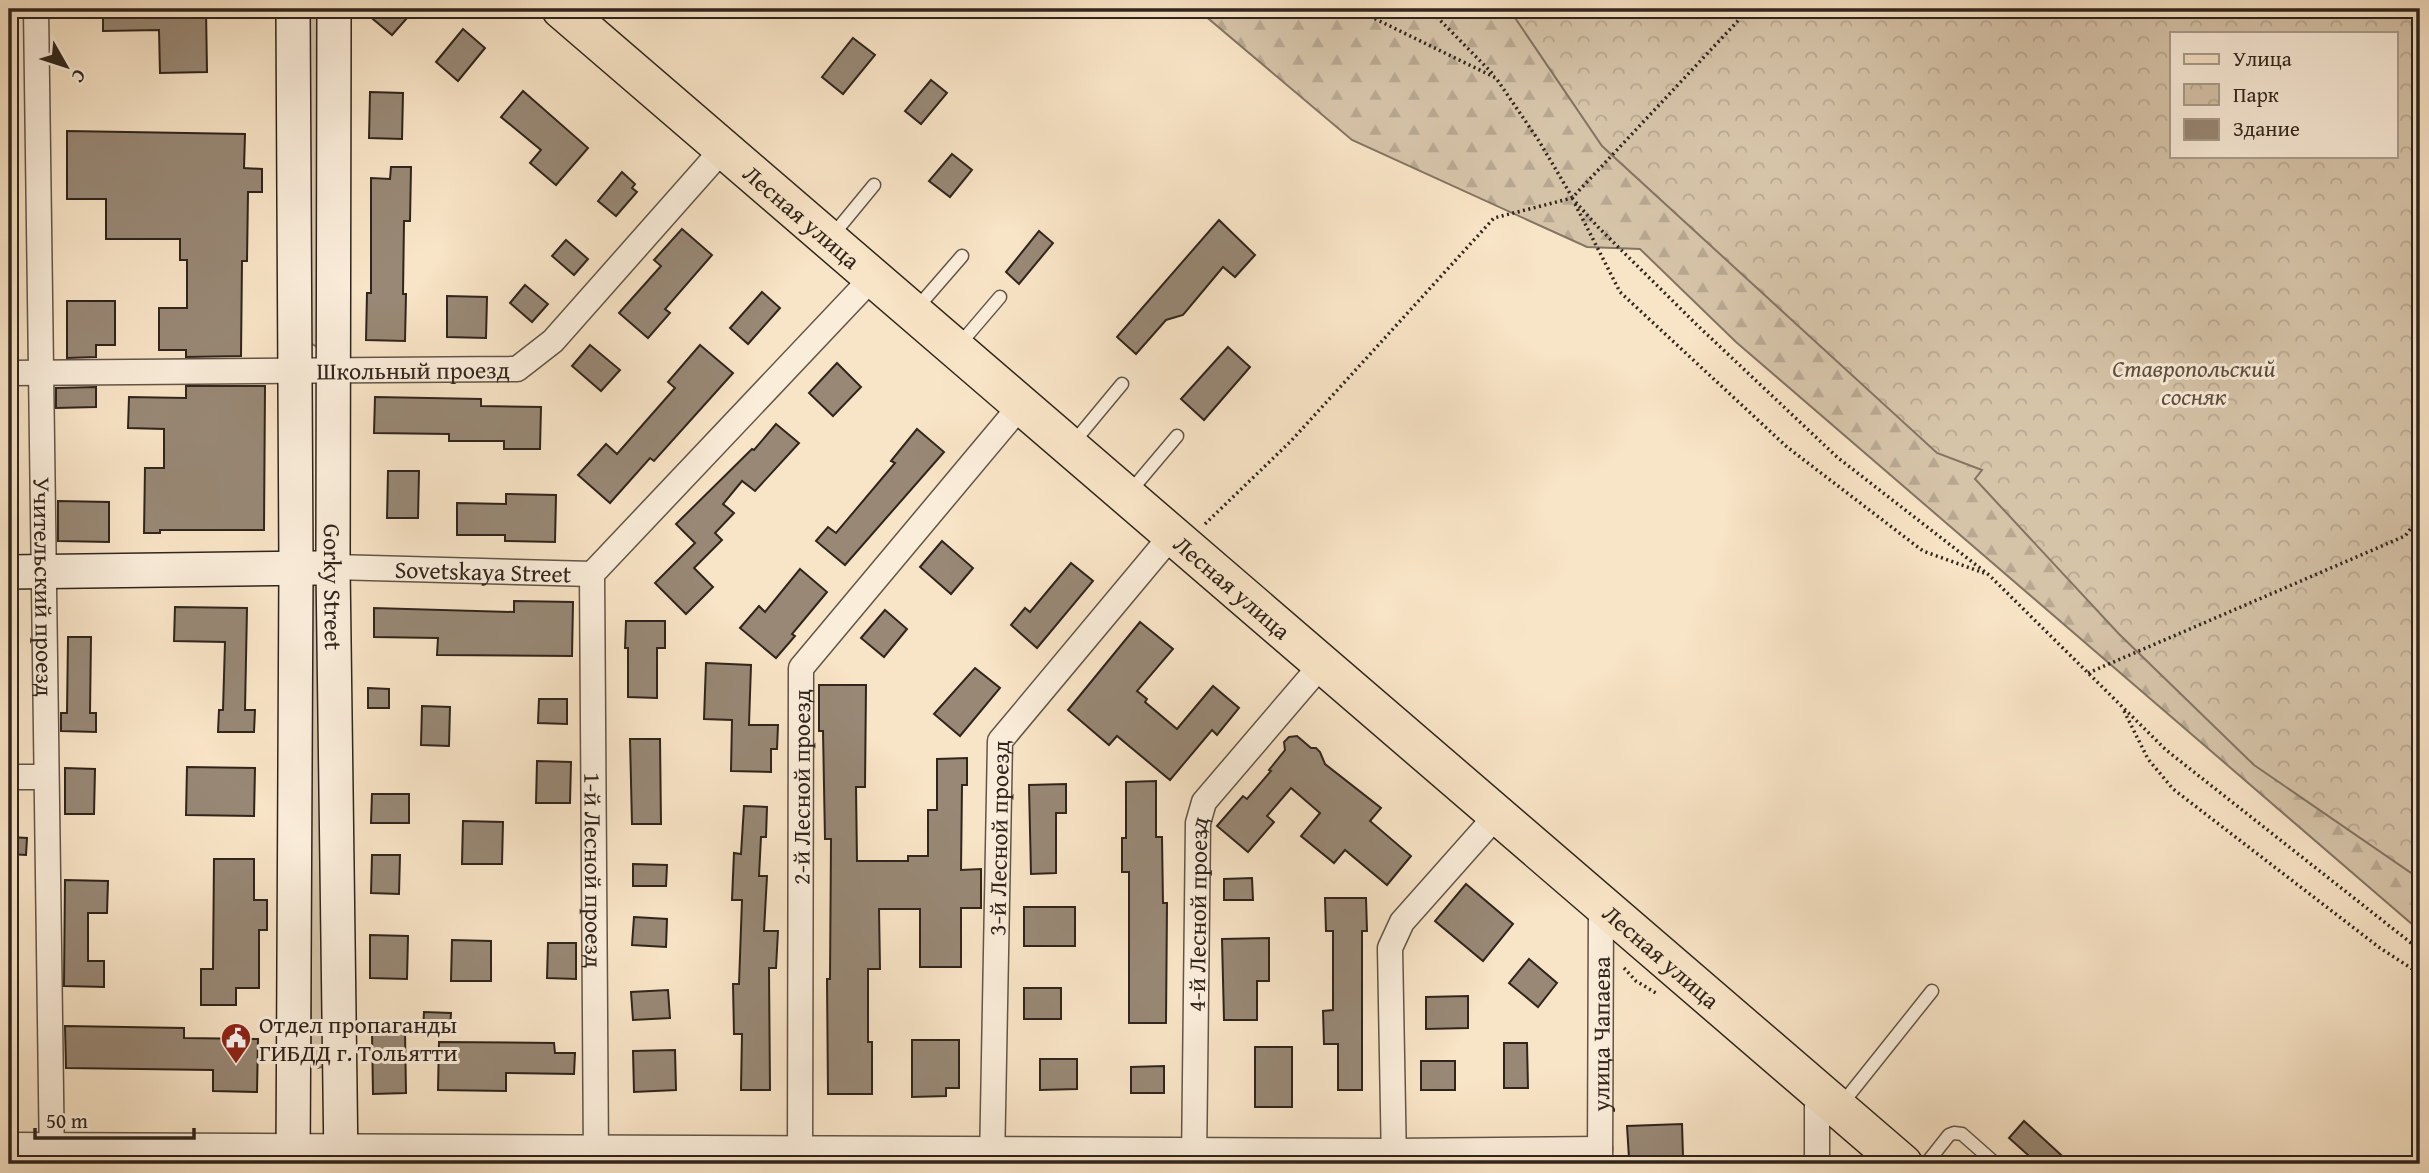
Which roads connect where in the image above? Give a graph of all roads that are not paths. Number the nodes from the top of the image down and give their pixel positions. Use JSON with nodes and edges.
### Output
{"nodes":[{"id":1,"x":36,"y":9,"type":"edge"},
{"id":2,"x":293,"y":9,"type":"edge"},
{"id":3,"x":334,"y":9,"type":"edge"},
{"id":4,"x":561,"y":9,"type":"edge"},
{"id":5,"x":722,"y":150,"type":"junction"},
{"id":6,"x":874,"y":185,"type":"dead end"},
{"id":7,"x":828,"y":241,"type":"junction"},
{"id":8,"x":962,"y":256,"type":"dead end"},
{"id":9,"x":872,"y":278,"type":"junction"},
{"id":10,"x":1000,"y":297,"type":"dead end"},
{"id":11,"x":913,"y":313,"type":"junction"},
{"id":12,"x":956,"y":349,"type":"junction"},
{"id":13,"x":294,"y":371,"type":"junction"},
{"id":14,"x":333,"y":372,"type":"junction"},
{"id":15,"x":9,"y":373,"type":"edge"},
{"id":16,"x":40,"y":373,"type":"junction"},
{"id":17,"x":1122,"y":384,"type":"dead end"},
{"id":18,"x":1022,"y":404,"type":"junction"},
{"id":19,"x":1177,"y":436,"type":"dead end"},
{"id":20,"x":1070,"y":446,"type":"junction"},
{"id":21,"x":1127,"y":495,"type":"junction"},
{"id":22,"x":1186,"y":532,"type":"junction"},
{"id":23,"x":296,"y":568,"type":"junction"},
{"id":24,"x":334,"y":568,"type":"junction"},
{"id":25,"x":9,"y":572,"type":"edge"},
{"id":26,"x":43,"y":572,"type":"junction"},
{"id":27,"x":592,"y":574,"type":"junction"},
{"id":28,"x":1322,"y":664,"type":"junction"},
{"id":29,"x":9,"y":776,"type":"edge"},
{"id":30,"x":46,"y":777,"type":"junction"},
{"id":31,"x":1497,"y":815,"type":"junction"},
{"id":32,"x":1601,"y":905,"type":"junction"},
{"id":33,"x":1932,"y":991,"type":"dead end"},
{"id":34,"x":1828,"y":1099,"type":"junction"},
{"id":35,"x":9,"y":1145,"type":"edge"},
{"id":36,"x":51,"y":1155,"type":"edge"},
{"id":37,"x":293,"y":1155,"type":"edge"},
{"id":38,"x":341,"y":1155,"type":"edge"},
{"id":39,"x":596,"y":1156,"type":"edge"},
{"id":40,"x":799,"y":1156,"type":"edge"},
{"id":41,"x":991,"y":1157,"type":"edge"},
{"id":42,"x":1194,"y":1157,"type":"edge"},
{"id":43,"x":1600,"y":1157,"type":"edge"},
{"id":44,"x":1394,"y":1158,"type":"edge"},
{"id":45,"x":1816,"y":1164,"type":"edge"},
{"id":46,"x":1903,"y":1164,"type":"edge"},
{"id":47,"x":1926,"y":1164,"type":"edge"},
{"id":48,"x":1996,"y":1164,"type":"edge"}],
"edges":[{"from":1,"to":16,"type":"street","name":"Учительский проезд"},
{"from":2,"to":13,"type":"main road","name":"Gorky Street"},
{"from":3,"to":14,"type":"main road","name":"Gorky Street"},
{"from":4,"to":5,"type":"main road","name":"Лесная улица"},
{"from":5,"to":7,"type":"main road","name":"Лесная улица"},
{"from":5,"to":14,"type":"street","name":"Школьный проезд"},
{"from":6,"to":7,"type":"lane"},
{"from":7,"to":9,"type":"main road","name":"Лесная улица"},
{"from":8,"to":11,"type":"lane"},
{"from":9,"to":11,"type":"main road","name":"Лесная улица"},
{"from":9,"to":27,"type":"street","name":"Sovetskaya Street"},
{"from":10,"to":12,"type":"lane"},
{"from":11,"to":12,"type":"main road","name":"Лесная улица"},
{"from":12,"to":18,"type":"main road","name":"Лесная улица"},
{"from":13,"to":14,"type":"street","name":"Школьный проезд"},
{"from":13,"to":16,"type":"street","name":"Школьный проезд"},
{"from":13,"to":23,"type":"main road","name":"Gorky Street"},
{"from":14,"to":24,"type":"main road","name":"Gorky Street"},
{"from":15,"to":16,"type":"street","name":"Школьный проезд"},
{"from":16,"to":26,"type":"street","name":"Учительский проезд"},
{"from":17,"to":20,"type":"lane"},
{"from":18,"to":20,"type":"main road","name":"Лесная улица"},
{"from":18,"to":40,"type":"street","name":"2-й Лесной проезд"},
{"from":19,"to":21,"type":"lane"},
{"from":20,"to":21,"type":"main road","name":"Лесная улица"},
{"from":21,"to":22,"type":"main road","name":"Лесная улица"},
{"from":22,"to":28,"type":"main road","name":"Лесная улица"},
{"from":22,"to":41,"type":"street","name":"3-й Лесной проезд"},
{"from":23,"to":24,"type":"main road","name":"Sovetskaya Street"},
{"from":23,"to":26,"type":"main road","name":"Sovetskaya Street"},
{"from":23,"to":37,"type":"main road","name":"Gorky Street"},
{"from":24,"to":27,"type":"street","name":"Sovetskaya Street"},
{"from":24,"to":38,"type":"main road","name":"Gorky Street"},
{"from":25,"to":26,"type":"main road","name":"Sovetskaya Street"},
{"from":26,"to":30,"type":"street","name":"Учительский проезд"},
{"from":27,"to":39,"type":"street","name":"1-й Лесной проезд"},
{"from":28,"to":31,"type":"main road","name":"Лесная улица"},
{"from":28,"to":42,"type":"street","name":"4-й Лесной проезд"},
{"from":29,"to":30,"type":"street"},
{"from":30,"to":36,"type":"street","name":"Учительский проезд"},
{"from":31,"to":32,"type":"main road","name":"Лесная улица"},
{"from":31,"to":44,"type":"street"},
{"from":32,"to":34,"type":"main road","name":"Лесная улица"},
{"from":32,"to":43,"type":"street","name":"улица Чапаева"},
{"from":33,"to":34,"type":"lane"},
{"from":34,"to":45,"type":"street"},
{"from":34,"to":46,"type":"main road","name":"Лесная улица"},
{"from":35,"to":36,"type":"street"},
{"from":36,"to":37,"type":"street"},
{"from":37,"to":38,"type":"street"},
{"from":38,"to":39,"type":"street"},
{"from":39,"to":40,"type":"street"},
{"from":40,"to":41,"type":"street"},
{"from":41,"to":42,"type":"street"},
{"from":42,"to":44,"type":"street"},
{"from":43,"to":44,"type":"street"},
{"from":47,"to":48,"type":"lane"}]}
